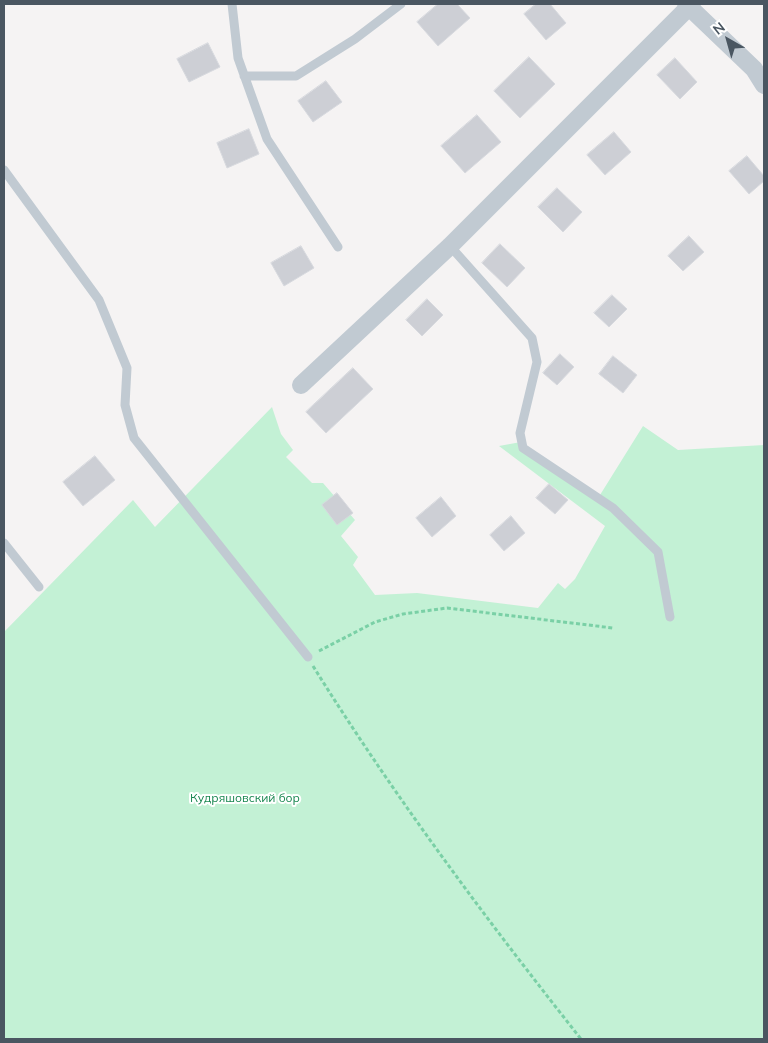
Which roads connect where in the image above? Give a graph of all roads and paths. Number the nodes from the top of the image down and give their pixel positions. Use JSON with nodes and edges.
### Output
{"nodes":[{"id":1,"x":232,"y":4,"type":"edge"},
{"id":2,"x":401,"y":4,"type":"edge"},
{"id":3,"x":689,"y":5,"type":"edge"},
{"id":4,"x":244,"y":76,"type":"junction"},
{"id":5,"x":764,"y":85,"type":"edge"},
{"id":6,"x":4,"y":170,"type":"edge"},
{"id":7,"x":450,"y":246,"type":"junction"},
{"id":8,"x":338,"y":247,"type":"dead end"},
{"id":9,"x":301,"y":385,"type":"dead end"},
{"id":10,"x":4,"y":543,"type":"edge"},
{"id":11,"x":39,"y":587,"type":"dead end"},
{"id":12,"x":670,"y":617,"type":"dead end"},
{"id":13,"x":613,"y":628,"type":"dead end"},
{"id":14,"x":308,"y":657,"type":"junction"},
{"id":15,"x":581,"y":1039,"type":"edge"}],
"edges":[{"from":1,"to":4,"type":"lane"},
{"from":2,"to":4,"type":"lane"},
{"from":3,"to":5,"type":"street"},
{"from":3,"to":7,"type":"street"},
{"from":4,"to":8,"type":"lane"},
{"from":6,"to":14,"type":"lane"},
{"from":7,"to":9,"type":"street"},
{"from":7,"to":12,"type":"lane"},
{"from":10,"to":11,"type":"lane"},
{"from":13,"to":14,"type":"path"},
{"from":14,"to":15,"type":"path"}]}
